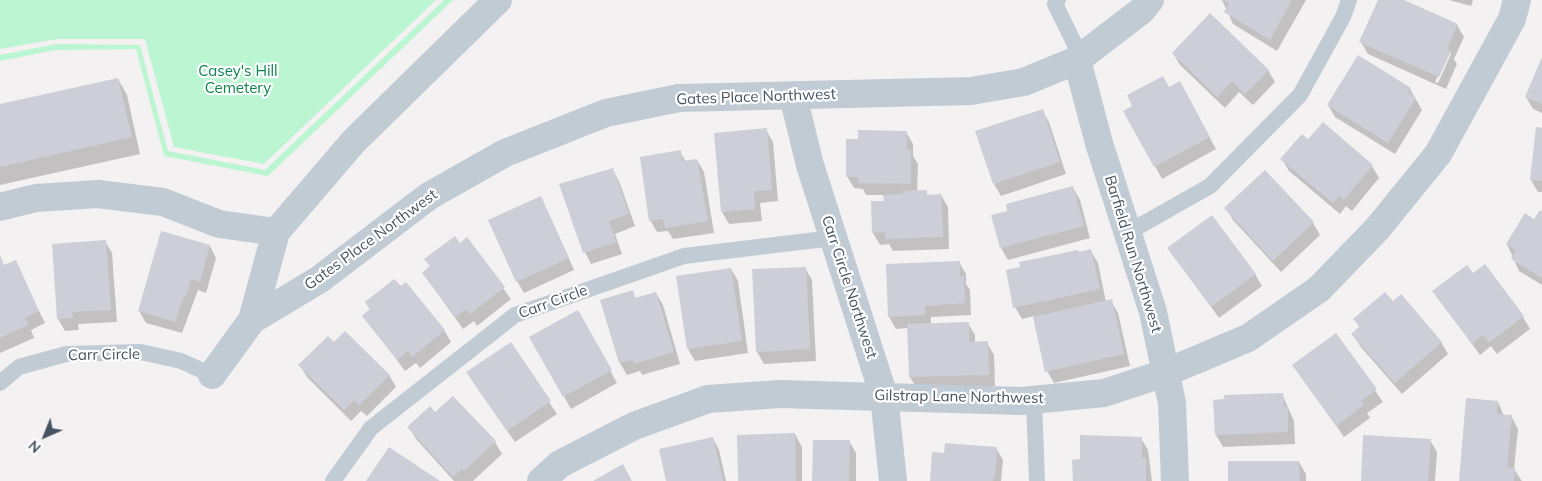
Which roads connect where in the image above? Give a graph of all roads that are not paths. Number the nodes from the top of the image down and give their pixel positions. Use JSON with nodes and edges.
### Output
{"nodes":[{"id":1,"x":498,"y":0,"type":"edge"},
{"id":2,"x":1058,"y":0,"type":"edge"},
{"id":3,"x":1150,"y":0,"type":"edge"},
{"id":4,"x":1349,"y":0,"type":"edge"},
{"id":5,"x":1517,"y":0,"type":"edge"},
{"id":6,"x":1079,"y":58,"type":"junction"},
{"id":7,"x":794,"y":96,"type":"junction"},
{"id":8,"x":0,"y":207,"type":"edge"},
{"id":9,"x":276,"y":232,"type":"junction"},
{"id":10,"x":1127,"y":233,"type":"junction"},
{"id":11,"x":833,"y":238,"type":"junction"},
{"id":12,"x":252,"y":320,"type":"junction"},
{"id":13,"x":1165,"y":373,"type":"junction"},
{"id":14,"x":212,"y":375,"type":"joint"},
{"id":15,"x":0,"y":383,"type":"edge"},
{"id":16,"x":884,"y":396,"type":"junction"},
{"id":17,"x":1034,"y":400,"type":"junction"},
{"id":18,"x":333,"y":481,"type":"edge"},
{"id":19,"x":541,"y":481,"type":"edge"},
{"id":20,"x":893,"y":481,"type":"edge"},
{"id":21,"x":1036,"y":481,"type":"edge"},
{"id":22,"x":1175,"y":481,"type":"edge"}],
"edges":[{"from":1,"to":9,"type":"street"},
{"from":2,"to":6,"type":"lane"},
{"from":3,"to":6,"type":"street","name":"Gates Place Northwest"},
{"from":4,"to":10,"type":"lane"},
{"from":5,"to":13,"type":"street","name":"Gilstrap Lane Northwest"},
{"from":6,"to":7,"type":"street","name":"Gates Place Northwest"},
{"from":6,"to":10,"type":"street","name":"Barfield Run Northwest"},
{"from":7,"to":11,"type":"street","name":"Carr Circle Northwest"},
{"from":7,"to":12,"type":"street","name":"Gates Place Northwest"},
{"from":8,"to":9,"type":"street"},
{"from":9,"to":12,"type":"street"},
{"from":10,"to":13,"type":"street","name":"Barfield Run Northwest"},
{"from":11,"to":16,"type":"street","name":"Carr Circle Northwest"},
{"from":11,"to":18,"type":"lane","name":"Carr Circle"},
{"from":12,"to":14,"type":"street","name":"Gates Place Northwest"},
{"from":13,"to":17,"type":"street","name":"Gilstrap Lane Northwest"},
{"from":13,"to":22,"type":"street","name":"Barfield Run Northwest"},
{"from":14,"to":15,"type":"lane","name":"Carr Circle"},
{"from":16,"to":17,"type":"street","name":"Gilstrap Lane Northwest"},
{"from":16,"to":19,"type":"street","name":"Gilstrap Lane Northwest"},
{"from":16,"to":20,"type":"street","name":"Carr Circle Northwest"},
{"from":17,"to":21,"type":"lane"}]}
